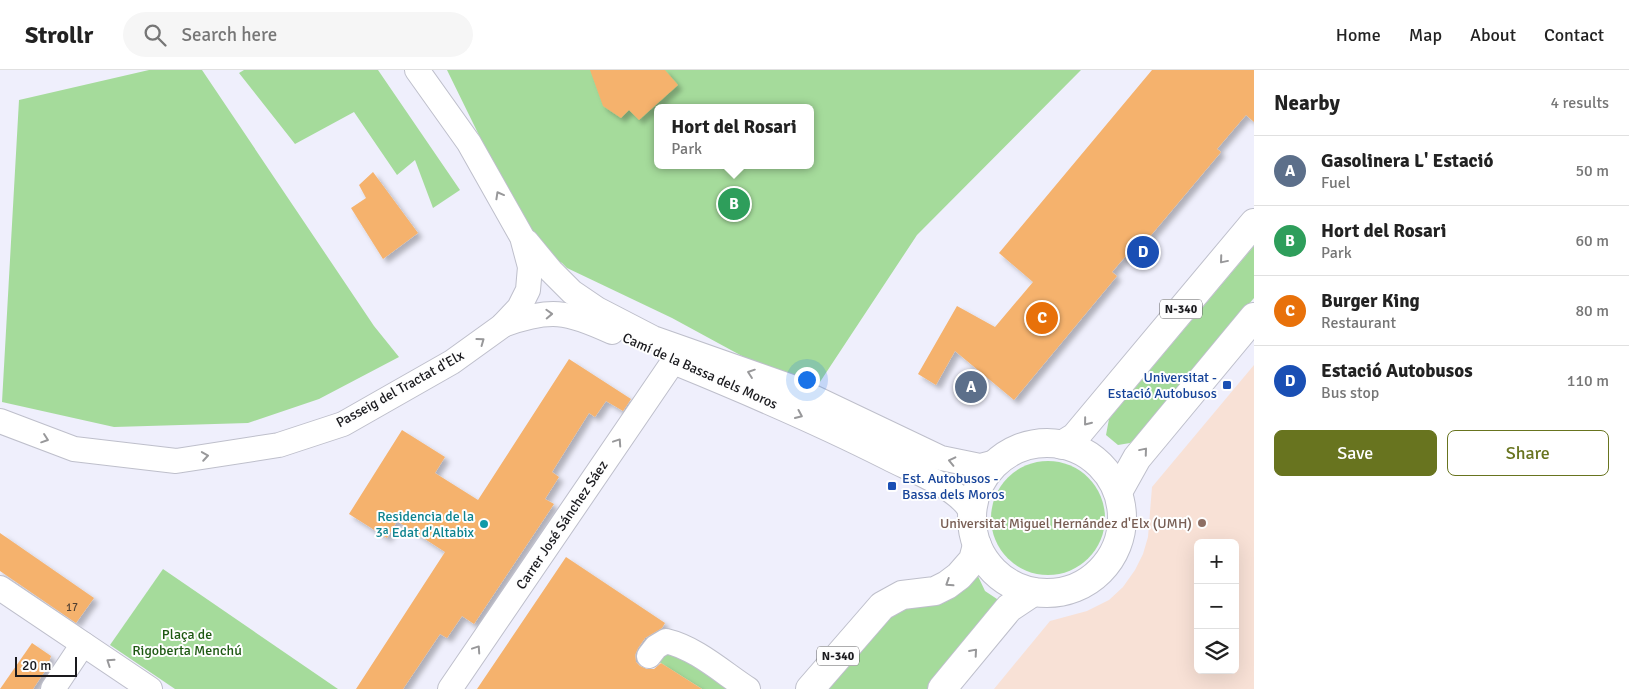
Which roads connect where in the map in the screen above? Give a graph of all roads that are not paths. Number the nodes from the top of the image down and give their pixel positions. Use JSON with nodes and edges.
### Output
{"nodes":[{"id":1,"x":417,"y":70,"type":"edge"},
{"id":2,"x":1254,"y":223,"type":"edge"},
{"id":3,"x":522,"y":237,"type":"junction"},
{"id":4,"x":1254,"y":317,"type":"edge"},
{"id":5,"x":502,"y":326,"type":"junction"},
{"id":6,"x":673,"y":362,"type":"junction"},
{"id":7,"x":0,"y":421,"type":"edge"},
{"id":8,"x":1062,"y":445,"type":"junction"},
{"id":9,"x":999,"y":461,"type":"junction"},
{"id":10,"x":1118,"y":492,"type":"junction"},
{"id":11,"x":972,"y":514,"type":"junction"},
{"id":12,"x":977,"y":545,"type":"junction"},
{"id":13,"x":0,"y":588,"type":"edge"},
{"id":14,"x":1033,"y":592,"type":"junction"},
{"id":15,"x":83,"y":644,"type":"junction"},
{"id":16,"x":649,"y":656,"type":"dead end"},
{"id":17,"x":53,"y":689,"type":"edge"},
{"id":18,"x":150,"y":689,"type":"edge"},
{"id":19,"x":450,"y":689,"type":"edge"},
{"id":20,"x":748,"y":689,"type":"edge"},
{"id":21,"x":810,"y":689,"type":"edge"},
{"id":22,"x":942,"y":689,"type":"edge"}],
"edges":[{"from":3,"to":1,"type":"street","name":"Camí de la Bassa dels Moros","one_way":true},
{"from":2,"to":8,"type":"highway","number":"N-340","one_way":true},
{"from":3,"to":5,"type":"street","name":"Camí de la Bassa dels Moros"},
{"from":9,"to":3,"type":"street","name":"Camí de la Bassa dels Moros","one_way":true},
{"from":10,"to":4,"type":"highway","one_way":true},
{"from":5,"to":6,"type":"street","name":"Camí de la Bassa dels Moros","one_way":true},
{"from":7,"to":5,"type":"street","name":"Passeig del Tractat d'Elx","one_way":true},
{"from":6,"to":11,"type":"street","name":"Camí de la Bassa dels Moros","one_way":true},
{"from":19,"to":6,"type":"street","name":"Carrer José Sánchez Sáez","one_way":true},
{"from":8,"to":9,"type":"highway"},
{"from":8,"to":10,"type":"highway"},
{"from":9,"to":11,"type":"highway"},
{"from":10,"to":14,"type":"highway"},
{"from":11,"to":12,"type":"highway"},
{"from":12,"to":14,"type":"highway"},
{"from":12,"to":21,"type":"highway","number":"N-340","one_way":true},
{"from":13,"to":15,"type":"street"},
{"from":22,"to":14,"type":"highway","one_way":true},
{"from":15,"to":17,"type":"street"},
{"from":18,"to":15,"type":"street","one_way":true},
{"from":16,"to":20,"type":"street"}]}
